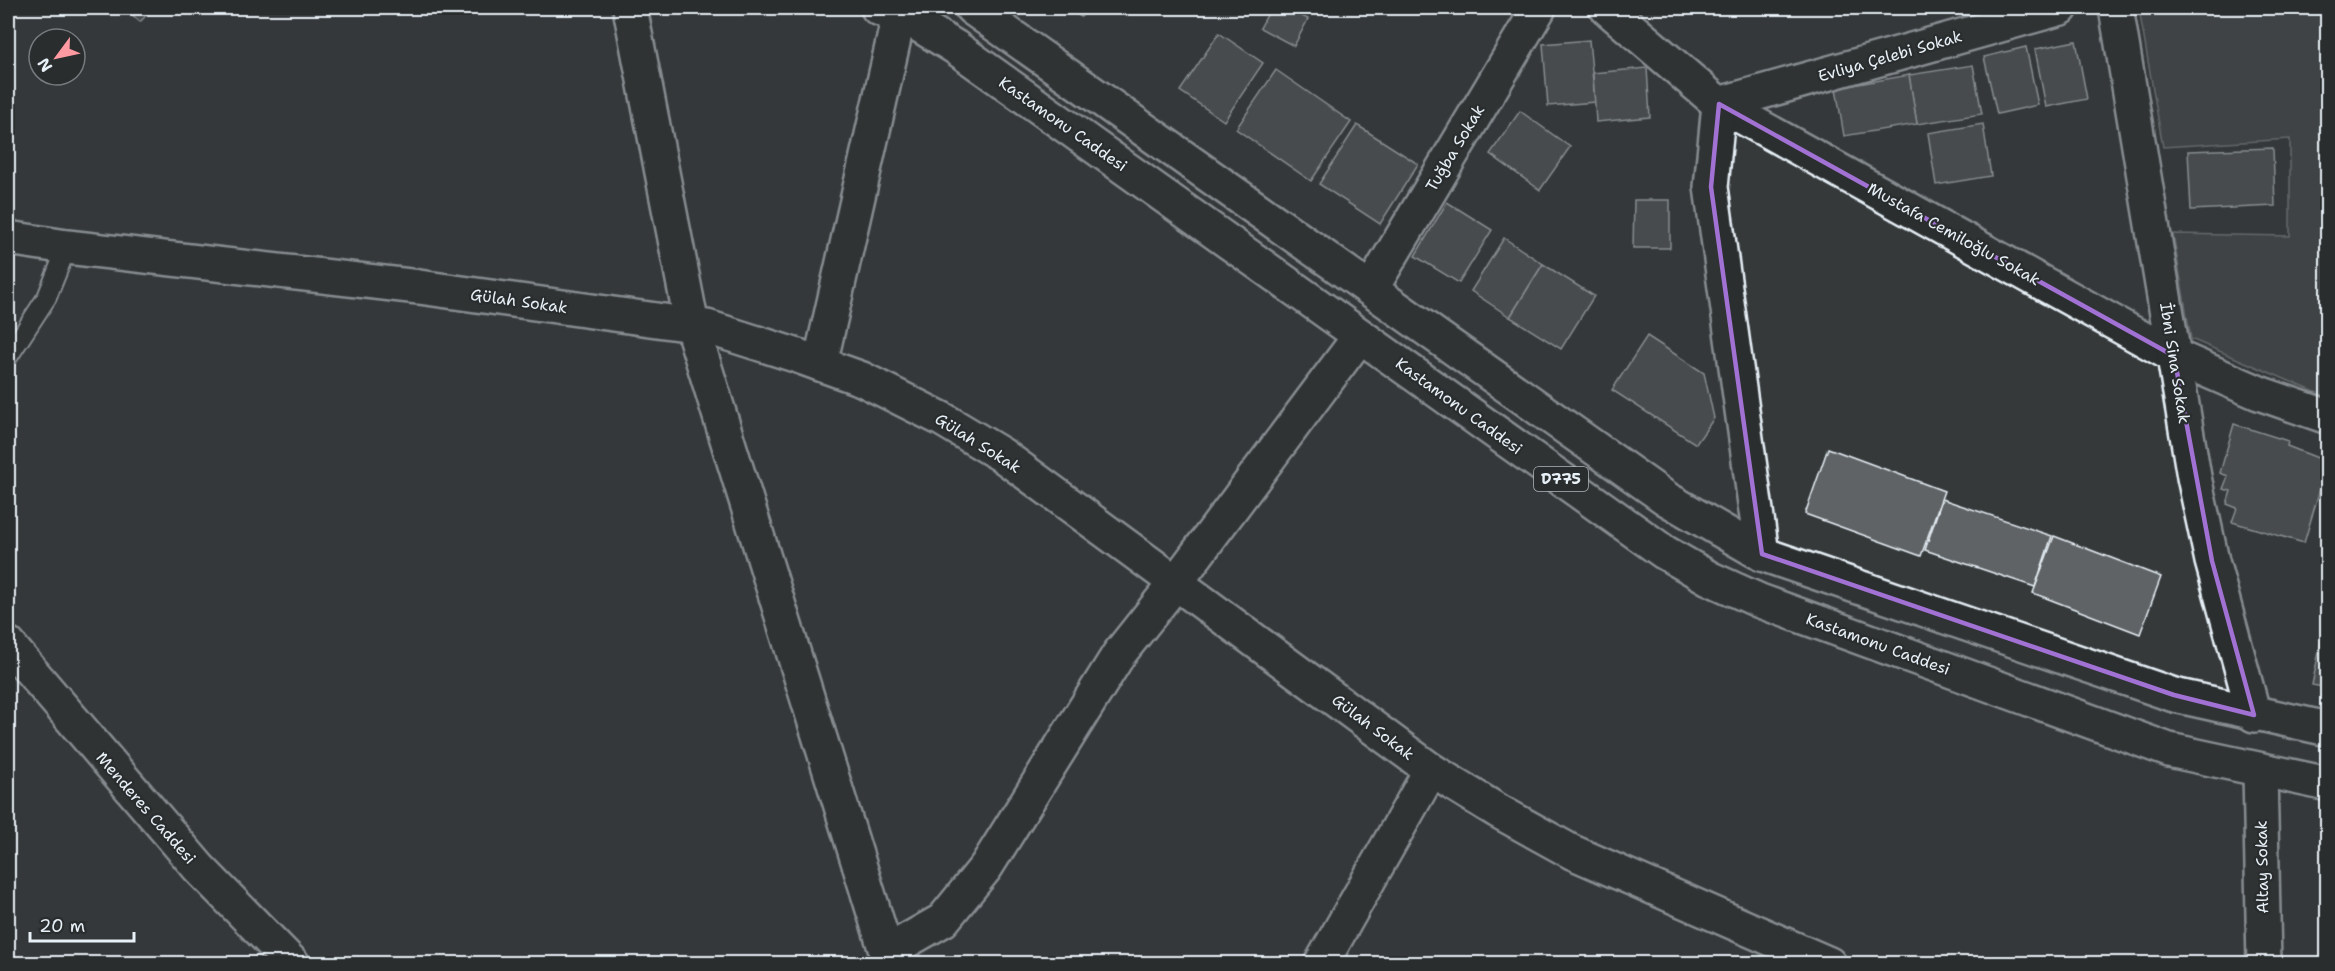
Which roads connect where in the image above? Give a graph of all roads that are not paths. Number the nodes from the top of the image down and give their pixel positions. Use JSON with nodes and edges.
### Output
{"nodes":[{"id":1,"x":630,"y":8,"type":"edge"},
{"id":2,"x":972,"y":8,"type":"edge"},
{"id":3,"x":1539,"y":8,"type":"edge"},
{"id":4,"x":1607,"y":8,"type":"edge"},
{"id":5,"x":2061,"y":8,"type":"edge"},
{"id":6,"x":2116,"y":8,"type":"edge"},
{"id":7,"x":889,"y":12,"type":"edge"},
{"id":8,"x":1719,"y":104,"type":"junction"},
{"id":9,"x":8,"y":238,"type":"edge"},
{"id":10,"x":67,"y":248,"type":"junction"},
{"id":11,"x":1371,"y":289,"type":"junction"},
{"id":12,"x":692,"y":326,"type":"junction"},
{"id":13,"x":1360,"y":336,"type":"junction"},
{"id":14,"x":2174,"y":356,"type":"junction"},
{"id":15,"x":8,"y":357,"type":"edge"},
{"id":16,"x":820,"y":364,"type":"junction"},
{"id":17,"x":2328,"y":417,"type":"edge"},
{"id":18,"x":1762,"y":554,"type":"junction"},
{"id":19,"x":1177,"y":581,"type":"junction"},
{"id":20,"x":8,"y":644,"type":"edge"},
{"id":21,"x":2254,"y":715,"type":"junction"},
{"id":22,"x":2328,"y":729,"type":"edge"},
{"id":23,"x":1431,"y":770,"type":"junction"},
{"id":24,"x":2260,"y":771,"type":"junction"},
{"id":25,"x":2328,"y":784,"type":"edge"},
{"id":26,"x":889,"y":958,"type":"edge"},
{"id":27,"x":294,"y":963,"type":"edge"},
{"id":28,"x":1321,"y":963,"type":"edge"},
{"id":29,"x":1828,"y":963,"type":"edge"},
{"id":30,"x":2264,"y":963,"type":"edge"}],
"edges":[{"from":1,"to":12,"type":"street"},
{"from":2,"to":11,"type":"street","number":"D775"},
{"from":3,"to":11,"type":"street","name":"Tuğba Sokak"},
{"from":4,"to":8,"type":"street","name":"Mustafa Cemiloğlu Sokak"},
{"from":5,"to":8,"type":"street","name":"Evliya Çelebi Sokak"},
{"from":6,"to":14,"type":"street","name":"İbni Sina Sokak"},
{"from":7,"to":13,"type":"street","name":"Kastamonu Caddesi","number":"D775"},
{"from":7,"to":16,"type":"street"},
{"from":8,"to":14,"type":"street","name":"Mustafa Cemiloğlu Sokak"},
{"from":8,"to":18,"type":"street"},
{"from":9,"to":10,"type":"street","name":"Gülah Sokak"},
{"from":10,"to":12,"type":"street","name":"Gülah Sokak"},
{"from":10,"to":15,"type":"lane"},
{"from":11,"to":18,"type":"street","number":"D775"},
{"from":12,"to":16,"type":"street","name":"Gülah Sokak"},
{"from":12,"to":26,"type":"street"},
{"from":13,"to":19,"type":"street"},
{"from":13,"to":24,"type":"street","name":"Kastamonu Caddesi","number":"D775"},
{"from":14,"to":17,"type":"street","name":"Mustafa Cemiloğlu Sokak"},
{"from":14,"to":21,"type":"street","name":"İbni Sina Sokak"},
{"from":16,"to":19,"type":"street","name":"Gülah Sokak"},
{"from":18,"to":21,"type":"street","number":"D775"},
{"from":19,"to":23,"type":"street","name":"Gülah Sokak"},
{"from":19,"to":26,"type":"street"},
{"from":20,"to":27,"type":"street","name":"Menderes Caddesi"},
{"from":21,"to":22,"type":"street","number":"D775"},
{"from":23,"to":28,"type":"street"},
{"from":23,"to":29,"type":"street","name":"Gülah Sokak"},
{"from":24,"to":25,"type":"street","name":"Kastamonu Caddesi","number":"D775"},
{"from":24,"to":30,"type":"street","name":"Altay Sokak"}]}
